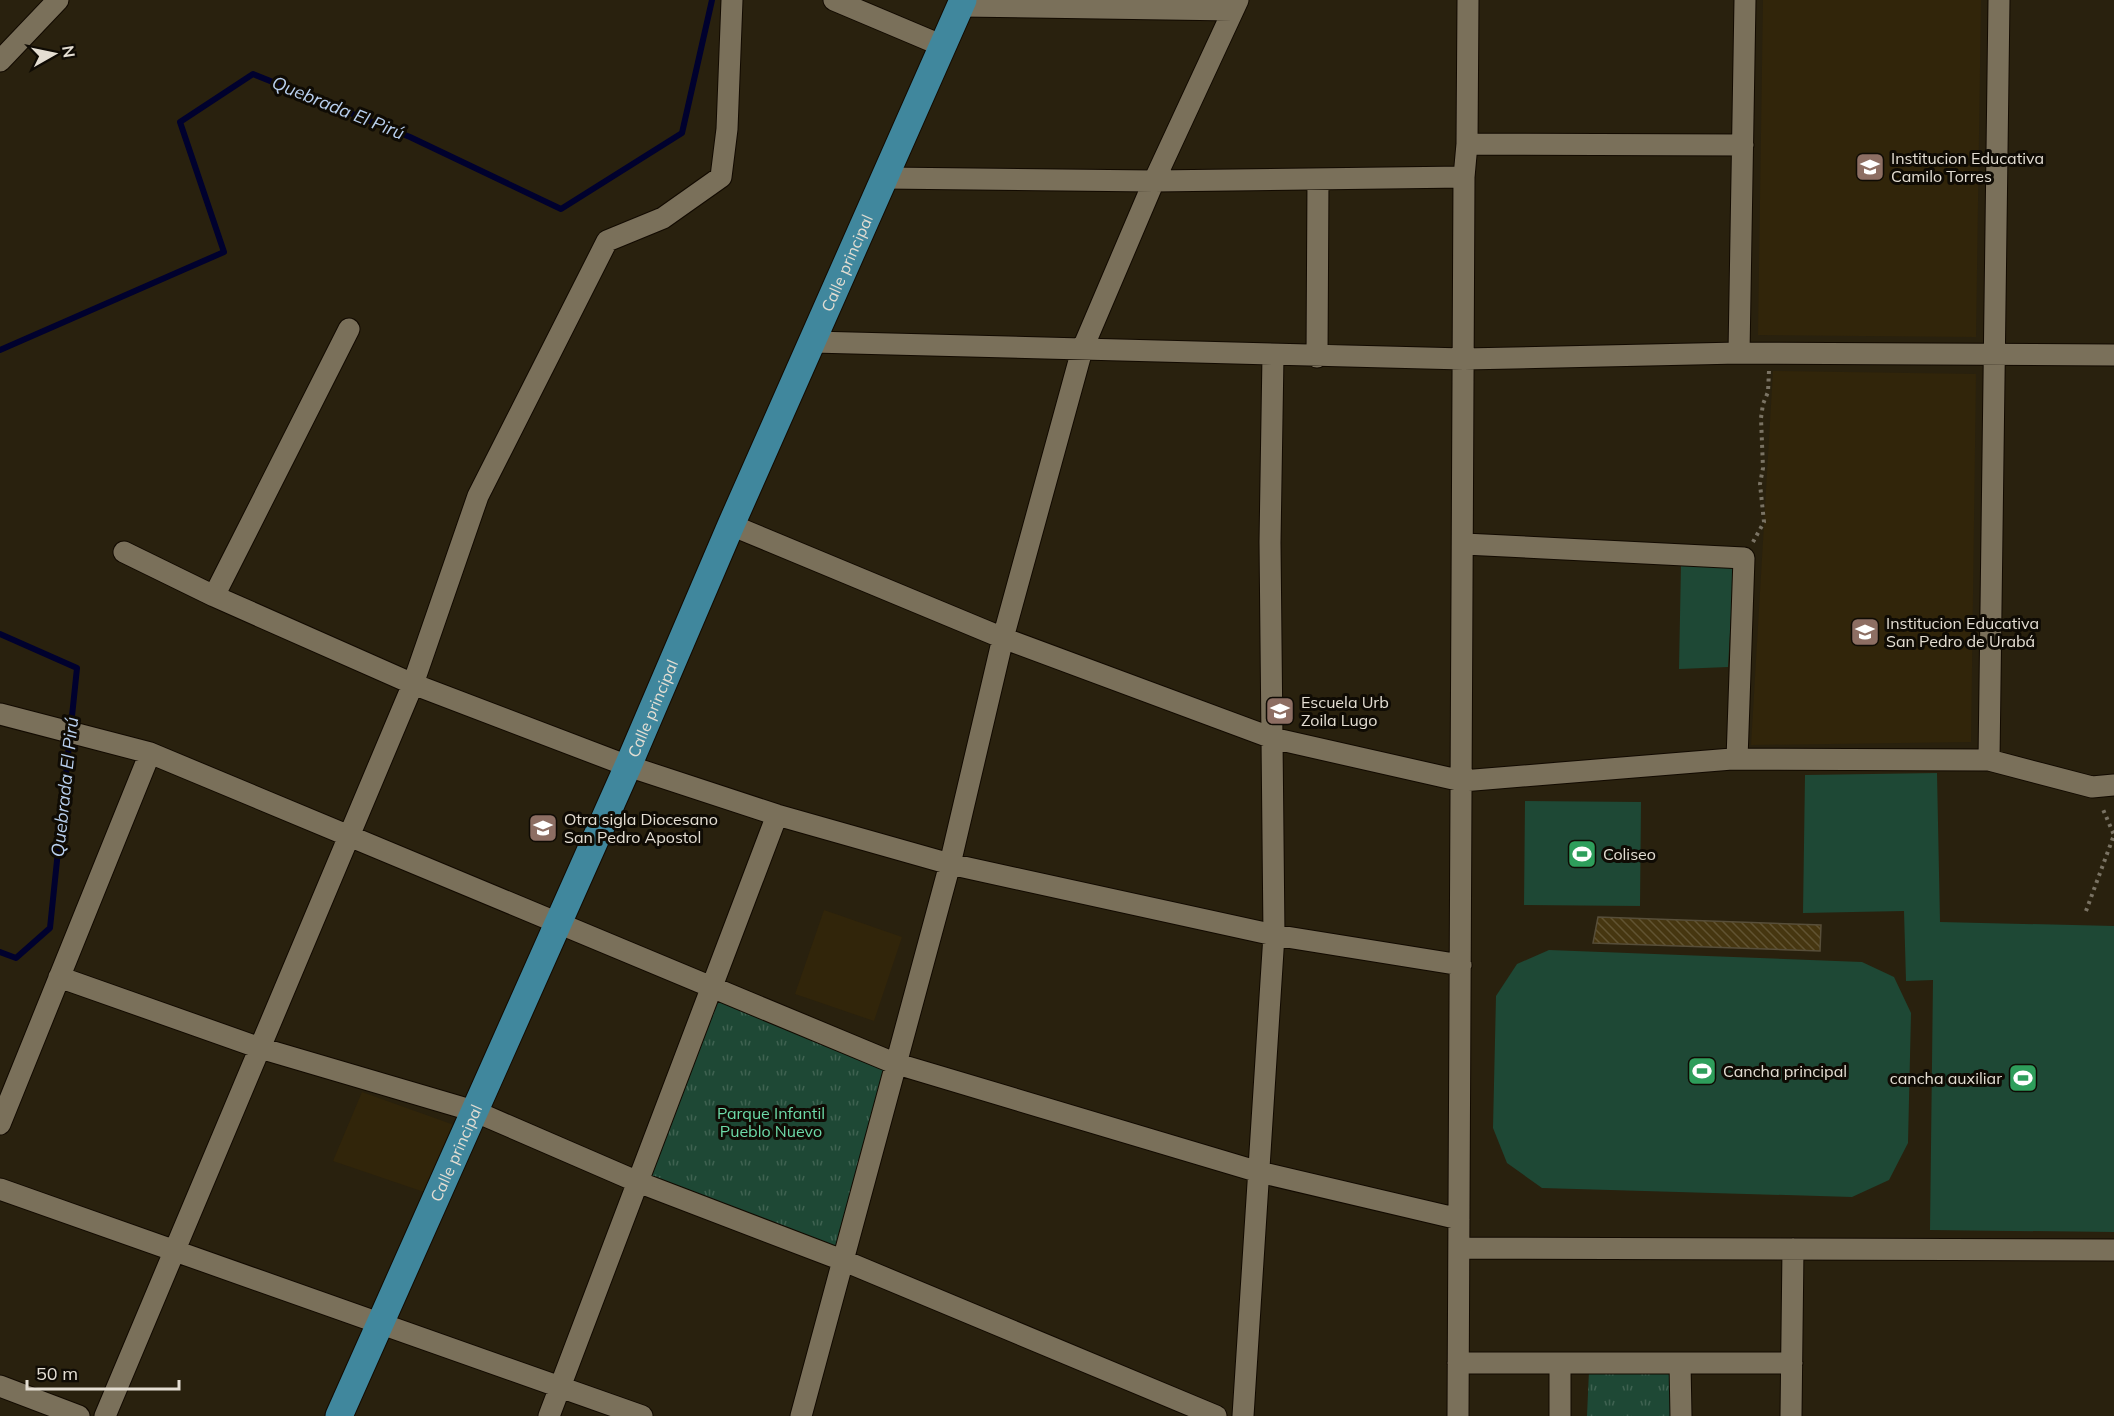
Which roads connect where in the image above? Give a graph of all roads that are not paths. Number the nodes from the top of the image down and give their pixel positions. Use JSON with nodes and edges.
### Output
{"nodes":[{"id":1,"x":58,"y":0,"type":"edge"},
{"id":2,"x":732,"y":0,"type":"edge"},
{"id":3,"x":834,"y":0,"type":"edge"},
{"id":4,"x":1468,"y":0,"type":"edge"},
{"id":5,"x":1745,"y":0,"type":"edge"},
{"id":6,"x":1999,"y":0,"type":"edge"},
{"id":7,"x":962,"y":3,"type":"edge"},
{"id":8,"x":1235,"y":5,"type":"edge"},
{"id":9,"x":943,"y":46,"type":"junction"},
{"id":10,"x":0,"y":61,"type":"edge"},
{"id":11,"x":1467,"y":144,"type":"junction"},
{"id":12,"x":1743,"y":145,"type":"junction"},
{"id":13,"x":1464,"y":177,"type":"junction"},
{"id":14,"x":885,"y":178,"type":"junction"},
{"id":15,"x":1318,"y":180,"type":"junction"},
{"id":16,"x":1154,"y":182,"type":"junction"},
{"id":17,"x":349,"y":329,"type":"dead end"},
{"id":18,"x":813,"y":342,"type":"junction"},
{"id":19,"x":1082,"y":350,"type":"junction"},
{"id":20,"x":1739,"y":353,"type":"junction"},
{"id":21,"x":1273,"y":355,"type":"junction"},
{"id":22,"x":1994,"y":356,"type":"junction"},
{"id":23,"x":2114,"y":356,"type":"edge"},
{"id":24,"x":1317,"y":357,"type":"junction"},
{"id":25,"x":1464,"y":359,"type":"junction"},
{"id":26,"x":731,"y":525,"type":"junction"},
{"id":27,"x":1464,"y":544,"type":"junction"},
{"id":28,"x":124,"y":552,"type":"dead end"},
{"id":29,"x":214,"y":596,"type":"junction"},
{"id":30,"x":1003,"y":638,"type":"junction"},
{"id":31,"x":412,"y":684,"type":"junction"},
{"id":32,"x":0,"y":714,"type":"edge"},
{"id":33,"x":1272,"y":738,"type":"junction"},
{"id":34,"x":150,"y":753,"type":"junction"},
{"id":35,"x":1737,"y":759,"type":"junction"},
{"id":36,"x":1989,"y":760,"type":"junction"},
{"id":37,"x":628,"y":766,"type":"junction"},
{"id":38,"x":1462,"y":781,"type":"junction"},
{"id":39,"x":2114,"y":785,"type":"edge"},
{"id":40,"x":777,"y":815,"type":"junction"},
{"id":41,"x":349,"y":834,"type":"junction"},
{"id":42,"x":950,"y":864,"type":"junction"},
{"id":43,"x":559,"y":922,"type":"junction"},
{"id":44,"x":1274,"y":935,"type":"junction"},
{"id":45,"x":1461,"y":965,"type":"junction"},
{"id":46,"x":59,"y":977,"type":"junction"},
{"id":47,"x":712,"y":986,"type":"junction"},
{"id":48,"x":260,"y":1048,"type":"junction"},
{"id":49,"x":894,"y":1063,"type":"junction"},
{"id":50,"x":474,"y":1111,"type":"junction"},
{"id":51,"x":0,"y":1124,"type":"edge"},
{"id":52,"x":1259,"y":1172,"type":"junction"},
{"id":53,"x":638,"y":1182,"type":"junction"},
{"id":54,"x":0,"y":1189,"type":"edge"},
{"id":55,"x":1459,"y":1219,"type":"junction"},
{"id":56,"x":1459,"y":1248,"type":"junction"},
{"id":57,"x":1793,"y":1249,"type":"junction"},
{"id":58,"x":2114,"y":1250,"type":"edge"},
{"id":59,"x":175,"y":1251,"type":"junction"},
{"id":60,"x":842,"y":1260,"type":"junction"},
{"id":61,"x":380,"y":1323,"type":"junction"},
{"id":62,"x":1458,"y":1363,"type":"junction"},
{"id":63,"x":1560,"y":1363,"type":"junction"},
{"id":64,"x":1680,"y":1363,"type":"junction"},
{"id":65,"x":1792,"y":1363,"type":"junction"},
{"id":66,"x":0,"y":1386,"type":"edge"},
{"id":67,"x":560,"y":1387,"type":"junction"},
{"id":68,"x":79,"y":1416,"type":"edge"},
{"id":69,"x":105,"y":1416,"type":"edge"},
{"id":70,"x":339,"y":1416,"type":"edge"},
{"id":71,"x":549,"y":1416,"type":"edge"},
{"id":72,"x":642,"y":1416,"type":"edge"},
{"id":73,"x":801,"y":1416,"type":"edge"},
{"id":74,"x":1216,"y":1416,"type":"edge"},
{"id":75,"x":1243,"y":1416,"type":"edge"},
{"id":76,"x":1458,"y":1416,"type":"edge"},
{"id":77,"x":1560,"y":1416,"type":"edge"},
{"id":78,"x":1681,"y":1416,"type":"edge"},
{"id":79,"x":1791,"y":1416,"type":"edge"}],
"edges":[{"from":1,"to":10,"type":"street"},
{"from":2,"to":31,"type":"street"},
{"from":3,"to":9,"type":"street"},
{"from":4,"to":11,"type":"street"},
{"from":5,"to":12,"type":"street"},
{"from":6,"to":22,"type":"street"},
{"from":7,"to":8,"type":"street"},
{"from":7,"to":9,"type":"main road","name":"Calle principal"},
{"from":8,"to":16,"type":"street"},
{"from":9,"to":14,"type":"main road","name":"Calle principal"},
{"from":11,"to":12,"type":"street"},
{"from":11,"to":13,"type":"street"},
{"from":12,"to":20,"type":"street"},
{"from":13,"to":15,"type":"street"},
{"from":13,"to":25,"type":"street"},
{"from":14,"to":16,"type":"street"},
{"from":14,"to":18,"type":"main road","name":"Calle principal"},
{"from":15,"to":16,"type":"street"},
{"from":15,"to":24,"type":"street"},
{"from":16,"to":19,"type":"street"},
{"from":17,"to":29,"type":"street"},
{"from":18,"to":19,"type":"street"},
{"from":18,"to":26,"type":"main road","name":"Calle principal"},
{"from":19,"to":21,"type":"street"},
{"from":19,"to":30,"type":"street"},
{"from":20,"to":22,"type":"street"},
{"from":20,"to":25,"type":"street"},
{"from":21,"to":24,"type":"street"},
{"from":21,"to":33,"type":"street"},
{"from":22,"to":23,"type":"street"},
{"from":22,"to":36,"type":"street"},
{"from":24,"to":25,"type":"street"},
{"from":25,"to":27,"type":"street"},
{"from":26,"to":30,"type":"street"},
{"from":26,"to":37,"type":"main road","name":"Calle principal"},
{"from":27,"to":35,"type":"street"},
{"from":27,"to":38,"type":"street"},
{"from":28,"to":29,"type":"street"},
{"from":29,"to":31,"type":"street"},
{"from":30,"to":33,"type":"street"},
{"from":30,"to":42,"type":"street"},
{"from":31,"to":37,"type":"street"},
{"from":31,"to":41,"type":"street"},
{"from":32,"to":34,"type":"street"},
{"from":33,"to":38,"type":"street"},
{"from":33,"to":44,"type":"street"},
{"from":34,"to":41,"type":"street"},
{"from":34,"to":46,"type":"street"},
{"from":35,"to":36,"type":"street"},
{"from":35,"to":38,"type":"street"},
{"from":36,"to":39,"type":"street"},
{"from":37,"to":40,"type":"street"},
{"from":37,"to":43,"type":"main road","name":"Calle principal"},
{"from":38,"to":45,"type":"street"},
{"from":40,"to":42,"type":"street"},
{"from":40,"to":47,"type":"street"},
{"from":41,"to":43,"type":"street"},
{"from":41,"to":48,"type":"street"},
{"from":42,"to":44,"type":"street"},
{"from":42,"to":49,"type":"street"},
{"from":43,"to":47,"type":"street"},
{"from":43,"to":50,"type":"main road","name":"Calle principal"},
{"from":44,"to":45,"type":"street"},
{"from":44,"to":52,"type":"street"},
{"from":45,"to":55,"type":"street"},
{"from":46,"to":48,"type":"street"},
{"from":46,"to":51,"type":"street"},
{"from":47,"to":49,"type":"street"},
{"from":47,"to":53,"type":"street"},
{"from":48,"to":50,"type":"street"},
{"from":48,"to":59,"type":"street"},
{"from":49,"to":52,"type":"street"},
{"from":49,"to":60,"type":"street"},
{"from":50,"to":53,"type":"street"},
{"from":50,"to":61,"type":"main road","name":"Calle principal"},
{"from":52,"to":55,"type":"street"},
{"from":52,"to":75,"type":"street"},
{"from":53,"to":60,"type":"street"},
{"from":53,"to":67,"type":"street"},
{"from":54,"to":59,"type":"street"},
{"from":55,"to":56,"type":"street"},
{"from":56,"to":57,"type":"street"},
{"from":56,"to":62,"type":"street"},
{"from":57,"to":58,"type":"street"},
{"from":57,"to":65,"type":"street"},
{"from":59,"to":61,"type":"street"},
{"from":59,"to":69,"type":"street"},
{"from":60,"to":73,"type":"street"},
{"from":60,"to":74,"type":"street"},
{"from":61,"to":67,"type":"street"},
{"from":61,"to":70,"type":"main road","name":"Calle principal"},
{"from":62,"to":63,"type":"street"},
{"from":62,"to":76,"type":"street"},
{"from":63,"to":64,"type":"street"},
{"from":63,"to":77,"type":"street"},
{"from":64,"to":65,"type":"street"},
{"from":64,"to":78,"type":"street"},
{"from":65,"to":79,"type":"street"},
{"from":66,"to":68,"type":"street"},
{"from":67,"to":71,"type":"street"},
{"from":67,"to":72,"type":"street"}]}
